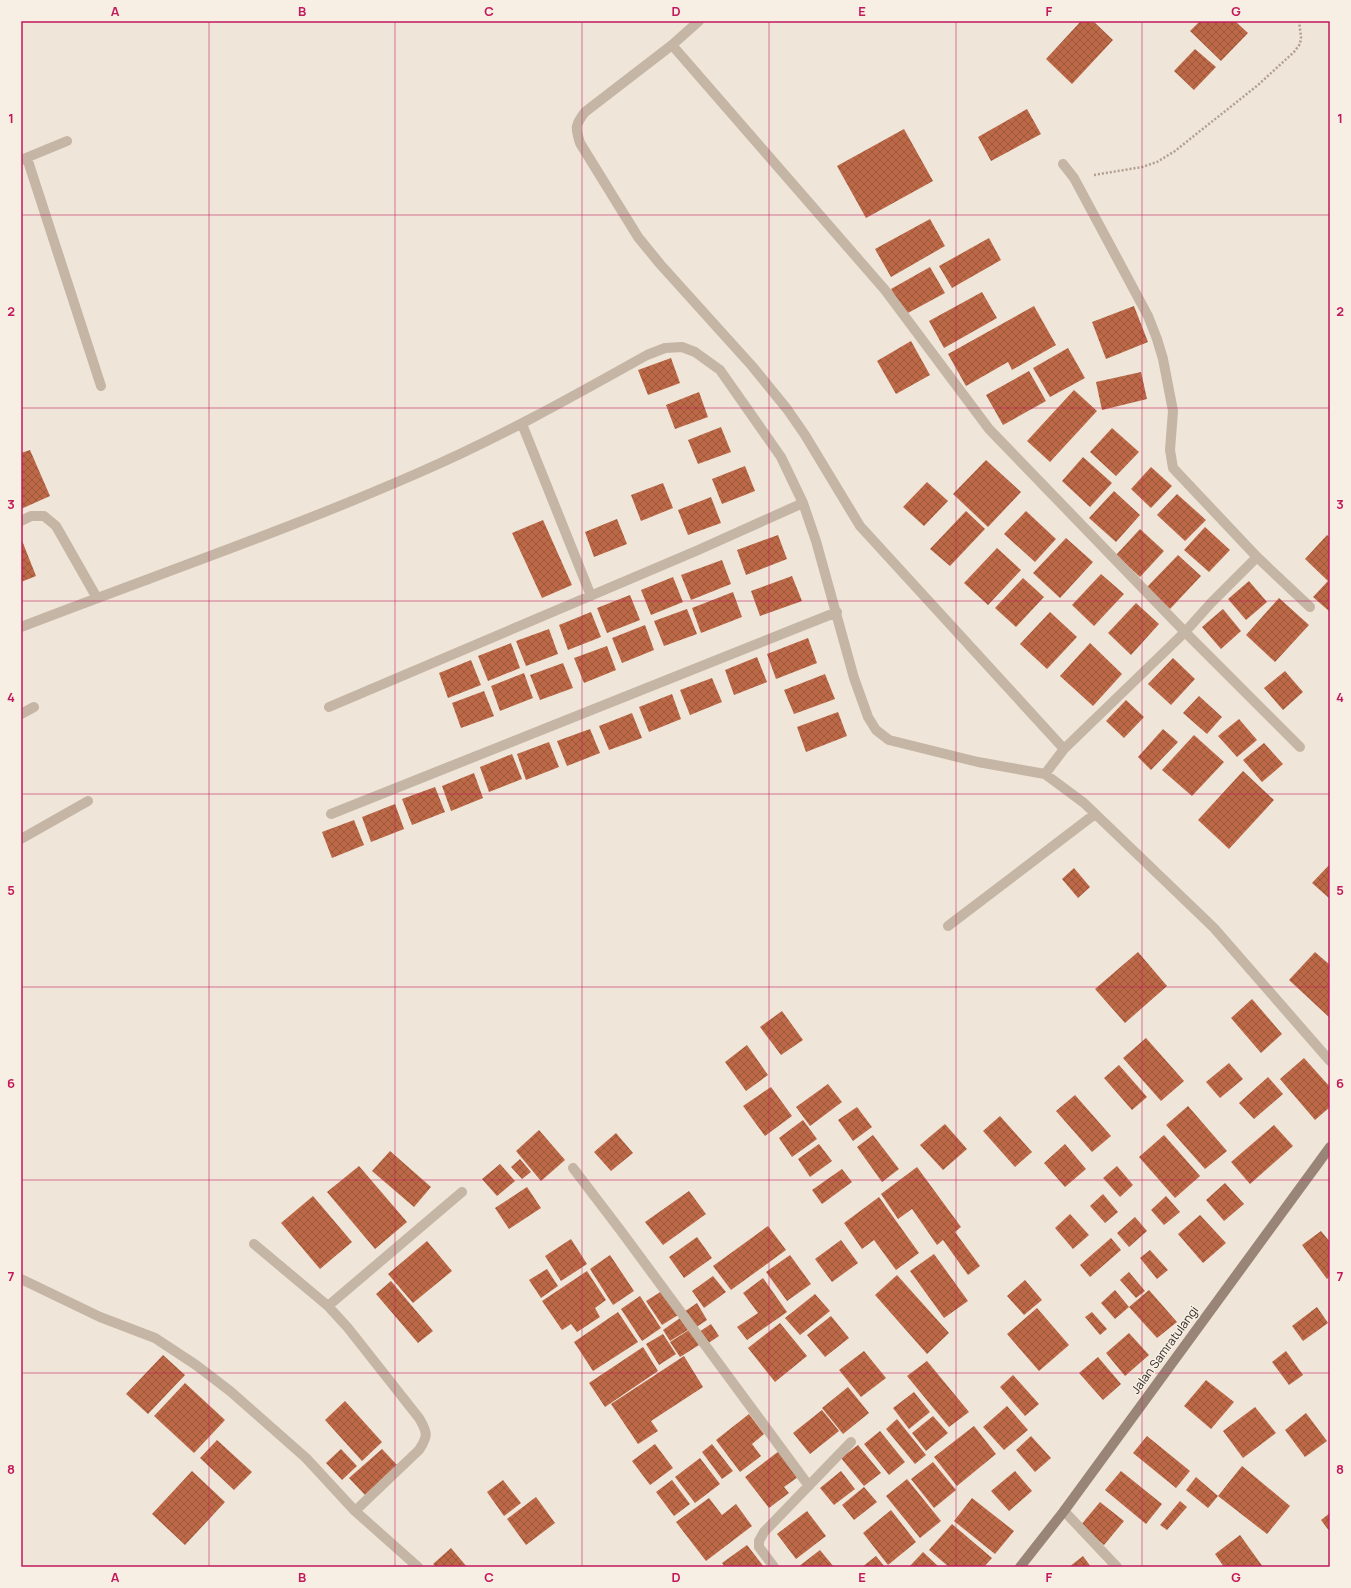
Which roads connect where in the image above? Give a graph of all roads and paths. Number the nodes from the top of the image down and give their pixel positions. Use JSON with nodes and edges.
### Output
{"nodes":[{"id":1,"x":699,"y":21,"type":"edge"},
{"id":2,"x":1299,"y":21,"type":"edge"},
{"id":3,"x":672,"y":45,"type":"junction"},
{"id":4,"x":67,"y":141,"type":"dead end"},
{"id":5,"x":24,"y":159,"type":"edge"},
{"id":6,"x":1064,"y":164,"type":"dead end"},
{"id":7,"x":1074,"y":178,"type":"junction"},
{"id":8,"x":101,"y":386,"type":"dead end"},
{"id":9,"x":522,"y":424,"type":"junction"},
{"id":10,"x":803,"y":503,"type":"junction"},
{"id":11,"x":21,"y":521,"type":"edge"},
{"id":12,"x":1257,"y":557,"type":"junction"},
{"id":13,"x":590,"y":596,"type":"junction"},
{"id":14,"x":97,"y":598,"type":"junction"},
{"id":15,"x":1310,"y":607,"type":"dead end"},
{"id":16,"x":837,"y":612,"type":"junction"},
{"id":17,"x":21,"y":627,"type":"edge"},
{"id":18,"x":1185,"y":632,"type":"junction"},
{"id":19,"x":34,"y":707,"type":"dead end"},
{"id":20,"x":329,"y":707,"type":"dead end"},
{"id":21,"x":21,"y":714,"type":"edge"},
{"id":22,"x":1300,"y":747,"type":"dead end"},
{"id":23,"x":1064,"y":748,"type":"junction"},
{"id":24,"x":1046,"y":774,"type":"junction"},
{"id":25,"x":88,"y":800,"type":"dead end"},
{"id":26,"x":331,"y":814,"type":"dead end"},
{"id":27,"x":1095,"y":814,"type":"junction"},
{"id":28,"x":21,"y":839,"type":"edge"},
{"id":29,"x":948,"y":926,"type":"dead end"},
{"id":30,"x":1330,"y":1061,"type":"edge"},
{"id":31,"x":1330,"y":1147,"type":"edge"},
{"id":32,"x":573,"y":1168,"type":"dead end"},
{"id":33,"x":462,"y":1192,"type":"dead end"},
{"id":34,"x":254,"y":1244,"type":"dead end"},
{"id":35,"x":21,"y":1279,"type":"edge"},
{"id":36,"x":31,"y":1284,"type":"junction"},
{"id":37,"x":21,"y":1289,"type":"edge"},
{"id":38,"x":328,"y":1306,"type":"junction"},
{"id":39,"x":851,"y":1442,"type":"dead end"},
{"id":40,"x":809,"y":1486,"type":"junction"},
{"id":41,"x":356,"y":1511,"type":"junction"},
{"id":42,"x":1064,"y":1511,"type":"junction"},
{"id":43,"x":418,"y":1567,"type":"edge"},
{"id":44,"x":774,"y":1567,"type":"edge"},
{"id":45,"x":1020,"y":1567,"type":"edge"},
{"id":46,"x":1117,"y":1567,"type":"edge"}],
"edges":[{"from":1,"to":3,"type":"street"},
{"from":2,"to":7,"type":"path"},
{"from":3,"to":18,"type":"street"},
{"from":3,"to":23,"type":"street"},
{"from":4,"to":5,"type":"street"},
{"from":5,"to":8,"type":"street"},
{"from":6,"to":7,"type":"street"},
{"from":7,"to":12,"type":"street"},
{"from":9,"to":10,"type":"street"},
{"from":9,"to":13,"type":"street"},
{"from":9,"to":14,"type":"street"},
{"from":10,"to":13,"type":"street"},
{"from":10,"to":16,"type":"street"},
{"from":11,"to":14,"type":"street"},
{"from":12,"to":15,"type":"street"},
{"from":12,"to":18,"type":"street"},
{"from":13,"to":20,"type":"street"},
{"from":14,"to":17,"type":"street"},
{"from":16,"to":24,"type":"street"},
{"from":16,"to":26,"type":"street"},
{"from":18,"to":22,"type":"street"},
{"from":18,"to":23,"type":"street"},
{"from":19,"to":21,"type":"street"},
{"from":23,"to":24,"type":"street"},
{"from":24,"to":27,"type":"street"},
{"from":25,"to":28,"type":"street"},
{"from":27,"to":29,"type":"street"},
{"from":27,"to":30,"type":"street"},
{"from":31,"to":42,"type":"main road","name":"Jalan Samratulangi"},
{"from":32,"to":40,"type":"street"},
{"from":33,"to":38,"type":"street"},
{"from":34,"to":38,"type":"street"},
{"from":35,"to":36,"type":"street"},
{"from":36,"to":37,"type":"street"},
{"from":36,"to":41,"type":"street"},
{"from":38,"to":41,"type":"street"},
{"from":39,"to":40,"type":"street"},
{"from":40,"to":44,"type":"street"},
{"from":41,"to":43,"type":"street"},
{"from":42,"to":45,"type":"main road","name":"Jalan Samratulangi"},
{"from":42,"to":46,"type":"street"}]}
